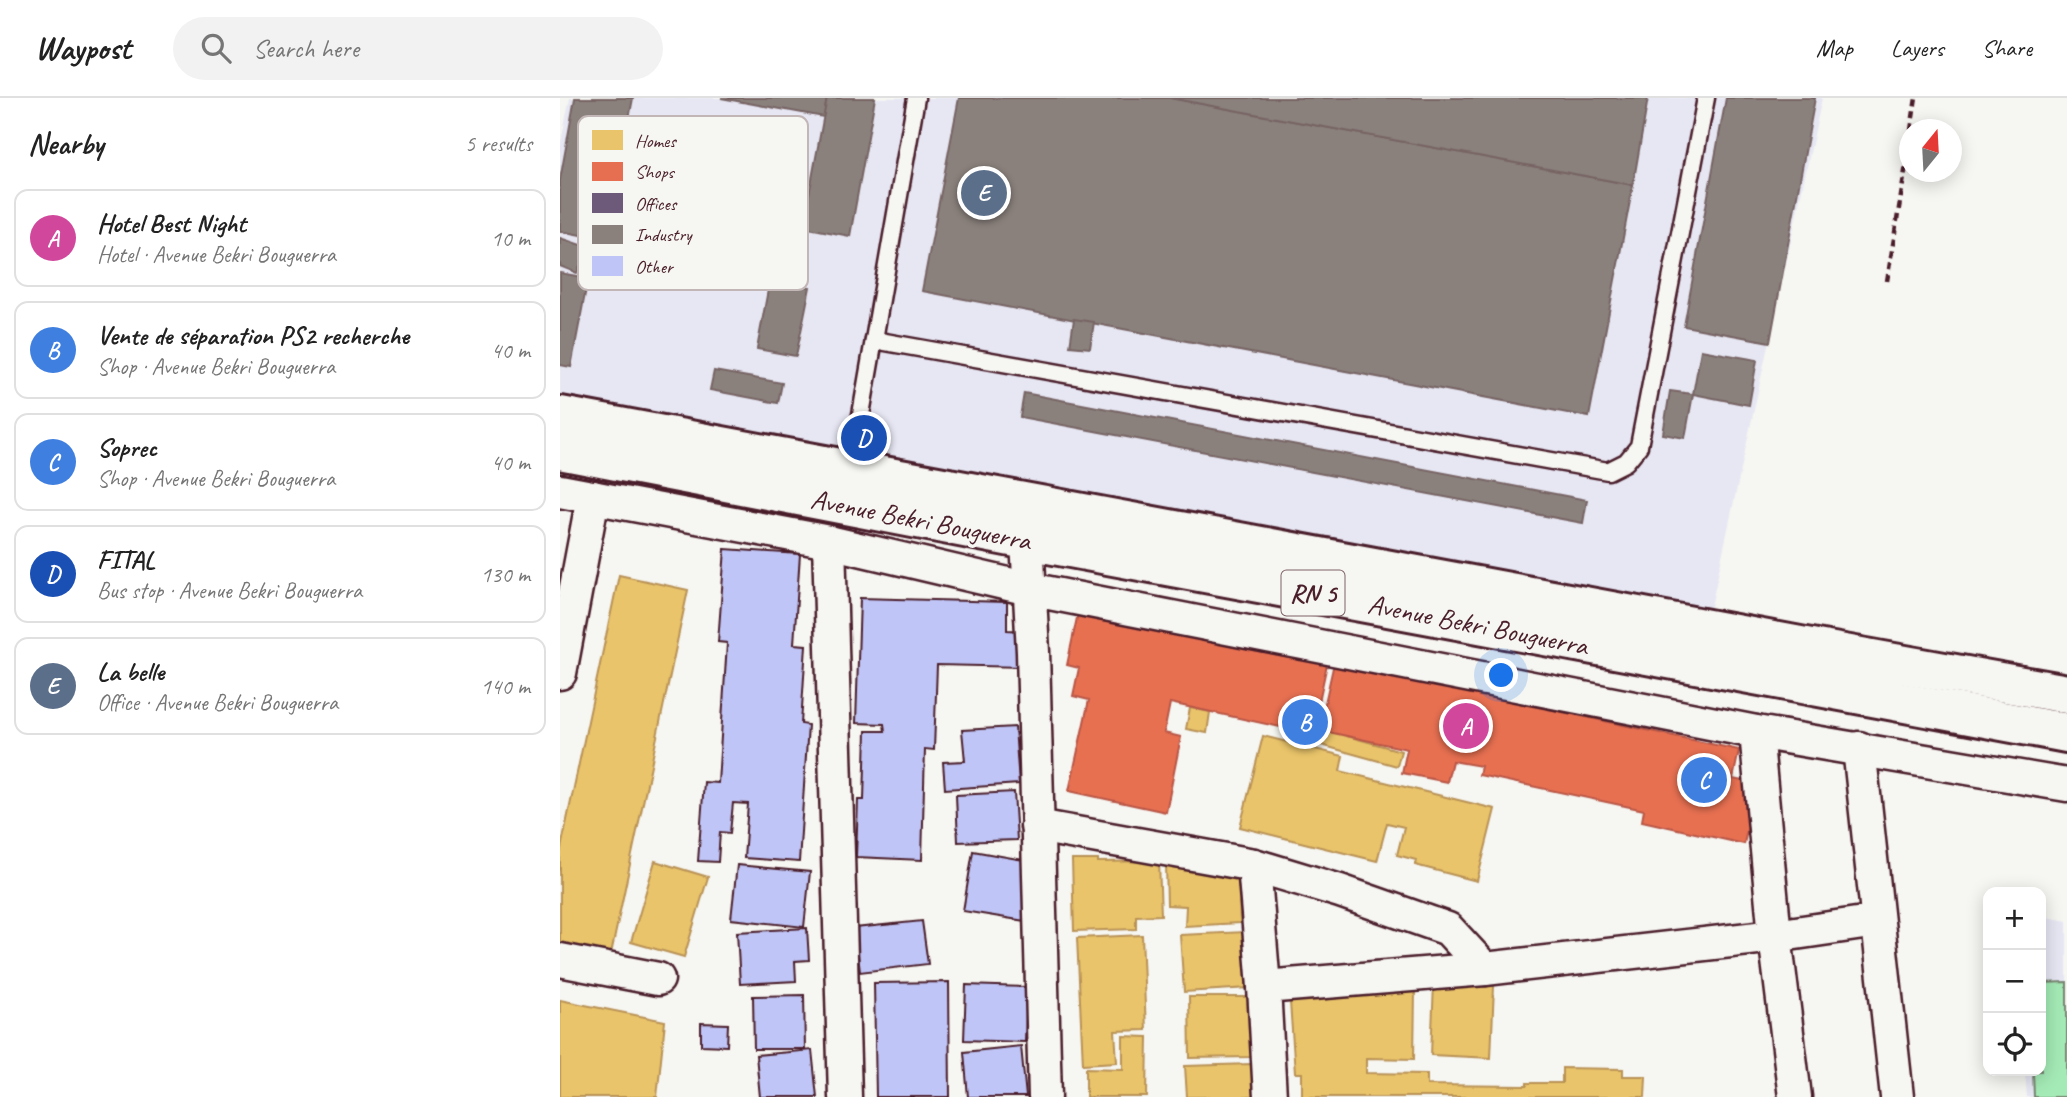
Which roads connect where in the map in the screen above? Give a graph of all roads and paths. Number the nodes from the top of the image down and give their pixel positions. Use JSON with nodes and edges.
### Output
{"nodes":[{"id":1,"x":916,"y":98,"type":"edge"},
{"id":2,"x":1706,"y":98,"type":"edge"},
{"id":3,"x":1916,"y":98,"type":"edge"},
{"id":4,"x":1913,"y":119,"type":"edge"},
{"id":5,"x":1903,"y":182,"type":"edge"},
{"id":6,"x":1887,"y":281,"type":"dead end"},
{"id":7,"x":874,"y":340,"type":"junction"},
{"id":8,"x":560,"y":415,"type":"edge"},
{"id":9,"x":560,"y":450,"type":"edge"},
{"id":10,"x":851,"y":472,"type":"junction"},
{"id":11,"x":560,"y":491,"type":"edge"},
{"id":12,"x":593,"y":497,"type":"junction"},
{"id":13,"x":1027,"y":540,"type":"junction"},
{"id":14,"x":829,"y":542,"type":"junction"},
{"id":15,"x":1029,"y":589,"type":"junction"},
{"id":16,"x":560,"y":673,"type":"edge"},
{"id":17,"x":2067,"y":694,"type":"edge"},
{"id":18,"x":1756,"y":732,"type":"junction"},
{"id":19,"x":2067,"y":733,"type":"edge"},
{"id":20,"x":1859,"y":748,"type":"junction"},
{"id":21,"x":2067,"y":785,"type":"edge"},
{"id":22,"x":1037,"y":826,"type":"junction"},
{"id":23,"x":1254,"y":865,"type":"junction"},
{"id":24,"x":1877,"y":921,"type":"junction"},
{"id":25,"x":1775,"y":936,"type":"junction"},
{"id":26,"x":560,"y":960,"type":"edge"},
{"id":27,"x":1485,"y":969,"type":"junction"},
{"id":28,"x":658,"y":979,"type":"dead end"},
{"id":29,"x":1264,"y":986,"type":"junction"},
{"id":30,"x":845,"y":1097,"type":"edge"},
{"id":31,"x":1045,"y":1097,"type":"edge"},
{"id":32,"x":1270,"y":1097,"type":"edge"},
{"id":33,"x":1795,"y":1097,"type":"edge"},
{"id":34,"x":1897,"y":1097,"type":"edge"}],
"edges":[{"from":1,"to":7,"type":"lane"},
{"from":2,"to":7,"type":"lane"},
{"from":3,"to":4,"type":"path"},
{"from":5,"to":6,"type":"path"},
{"from":7,"to":10,"type":"lane"},
{"from":8,"to":10,"type":"highway","name":"Avenue Bekri Bouguerra","number":"RN 5"},
{"from":9,"to":13,"type":"highway","name":"Avenue Bekri Bouguerra","number":"RN 5"},
{"from":10,"to":17,"type":"highway","name":"Avenue Bekri Bouguerra","number":"RN 5"},
{"from":11,"to":12,"type":"street"},
{"from":12,"to":14,"type":"street"},
{"from":12,"to":16,"type":"street"},
{"from":13,"to":15,"type":"street"},
{"from":13,"to":19,"type":"highway","name":"Avenue Bekri Bouguerra","number":"RN 5"},
{"from":14,"to":15,"type":"street"},
{"from":14,"to":30,"type":"street"},
{"from":15,"to":18,"type":"street"},
{"from":15,"to":22,"type":"street"},
{"from":18,"to":20,"type":"street"},
{"from":18,"to":25,"type":"street"},
{"from":20,"to":21,"type":"street"},
{"from":20,"to":24,"type":"street"},
{"from":22,"to":23,"type":"street"},
{"from":22,"to":31,"type":"street"},
{"from":23,"to":27,"type":"street"},
{"from":23,"to":29,"type":"street"},
{"from":24,"to":25,"type":"street"},
{"from":24,"to":34,"type":"street"},
{"from":25,"to":27,"type":"street"},
{"from":25,"to":33,"type":"street"},
{"from":26,"to":28,"type":"street"},
{"from":27,"to":29,"type":"street"},
{"from":29,"to":32,"type":"street"}]}
